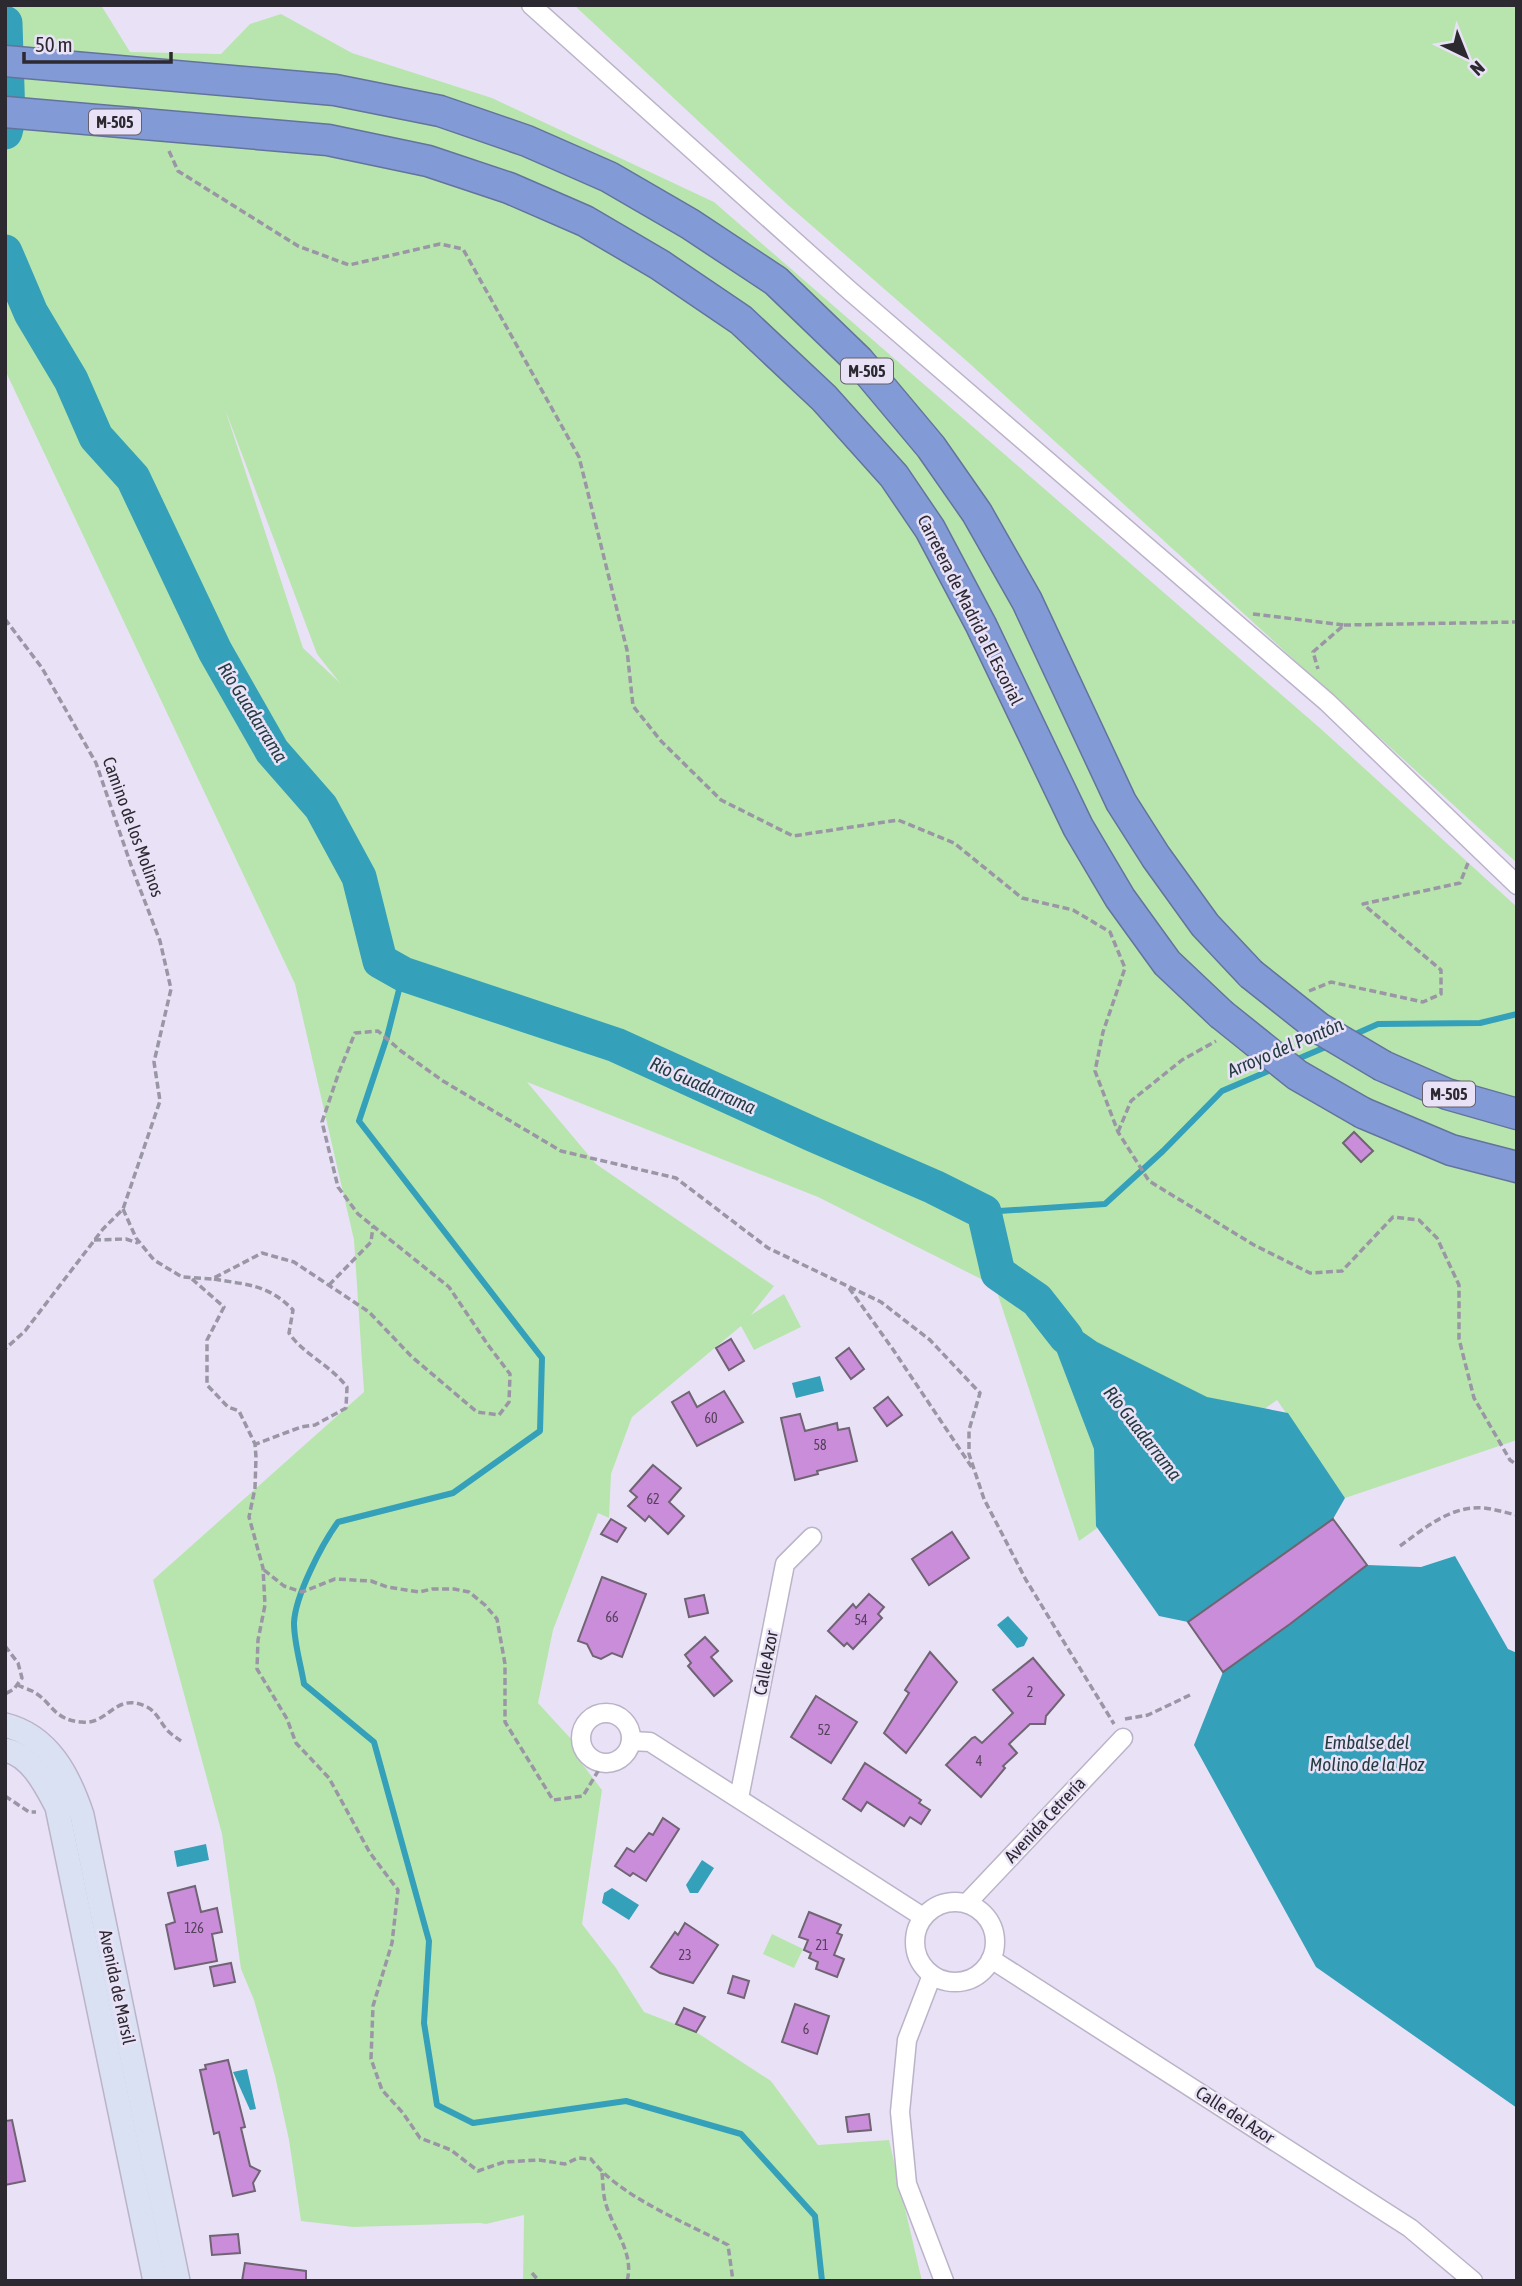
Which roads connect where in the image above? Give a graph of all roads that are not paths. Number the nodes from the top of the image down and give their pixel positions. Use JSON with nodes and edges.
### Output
{"nodes":[{"id":1,"x":531,"y":5,"type":"edge"},
{"id":2,"x":5,"y":61,"type":"edge"},
{"id":3,"x":5,"y":112,"type":"edge"},
{"id":4,"x":1517,"y":885,"type":"edge"},
{"id":5,"x":1517,"y":1114,"type":"edge"},
{"id":6,"x":1451,"y":1150,"type":"junction"},
{"id":7,"x":1517,"y":1167,"type":"edge"},
{"id":8,"x":1517,"y":1181,"type":"edge"},
{"id":9,"x":813,"y":1538,"type":"dead end"},
{"id":10,"x":5,"y":1724,"type":"edge"},
{"id":11,"x":1123,"y":1738,"type":"road end"},
{"id":12,"x":631,"y":1741,"type":"junction"},
{"id":13,"x":5,"y":1750,"type":"edge"},
{"id":14,"x":739,"y":1798,"type":"junction"},
{"id":15,"x":967,"y":1903,"type":"junction"},
{"id":16,"x":923,"y":1917,"type":"junction"},
{"id":17,"x":991,"y":1959,"type":"junction"},
{"id":18,"x":932,"y":1975,"type":"junction"},
{"id":19,"x":155,"y":2281,"type":"edge"},
{"id":20,"x":178,"y":2281,"type":"edge"},
{"id":21,"x":944,"y":2281,"type":"edge"},
{"id":22,"x":1473,"y":2281,"type":"edge"}],
"edges":[{"from":1,"to":4,"type":"street"},
{"from":2,"to":5,"type":"highway","number":"M-505","bridge":true},
{"from":3,"to":6,"type":"highway","name":"Carretera de Madrid a El Escorial","number":"M-505","bridge":true},
{"from":6,"to":7,"type":"highway","name":"Carretera de Madrid a El Escorial","number":"M-505"},
{"from":6,"to":8,"type":"highway","number":"M-505"},
{"from":9,"to":14,"type":"street","name":"Calle Azor"},
{"from":10,"to":20,"type":"street","name":"Avenida de Marsil"},
{"from":11,"to":15,"type":"street","name":"Avenida Cetrería"},
{"from":12,"to":12,"type":"street"},
{"from":12,"to":14,"type":"street"},
{"from":13,"to":19,"type":"street","name":"Avenida de Marsil"},
{"from":14,"to":16,"type":"street"},
{"from":15,"to":16,"type":"street"},
{"from":15,"to":17,"type":"street"},
{"from":16,"to":18,"type":"street"},
{"from":17,"to":18,"type":"street"},
{"from":17,"to":22,"type":"street","name":"Calle del Azor"},
{"from":18,"to":21,"type":"street"}]}
